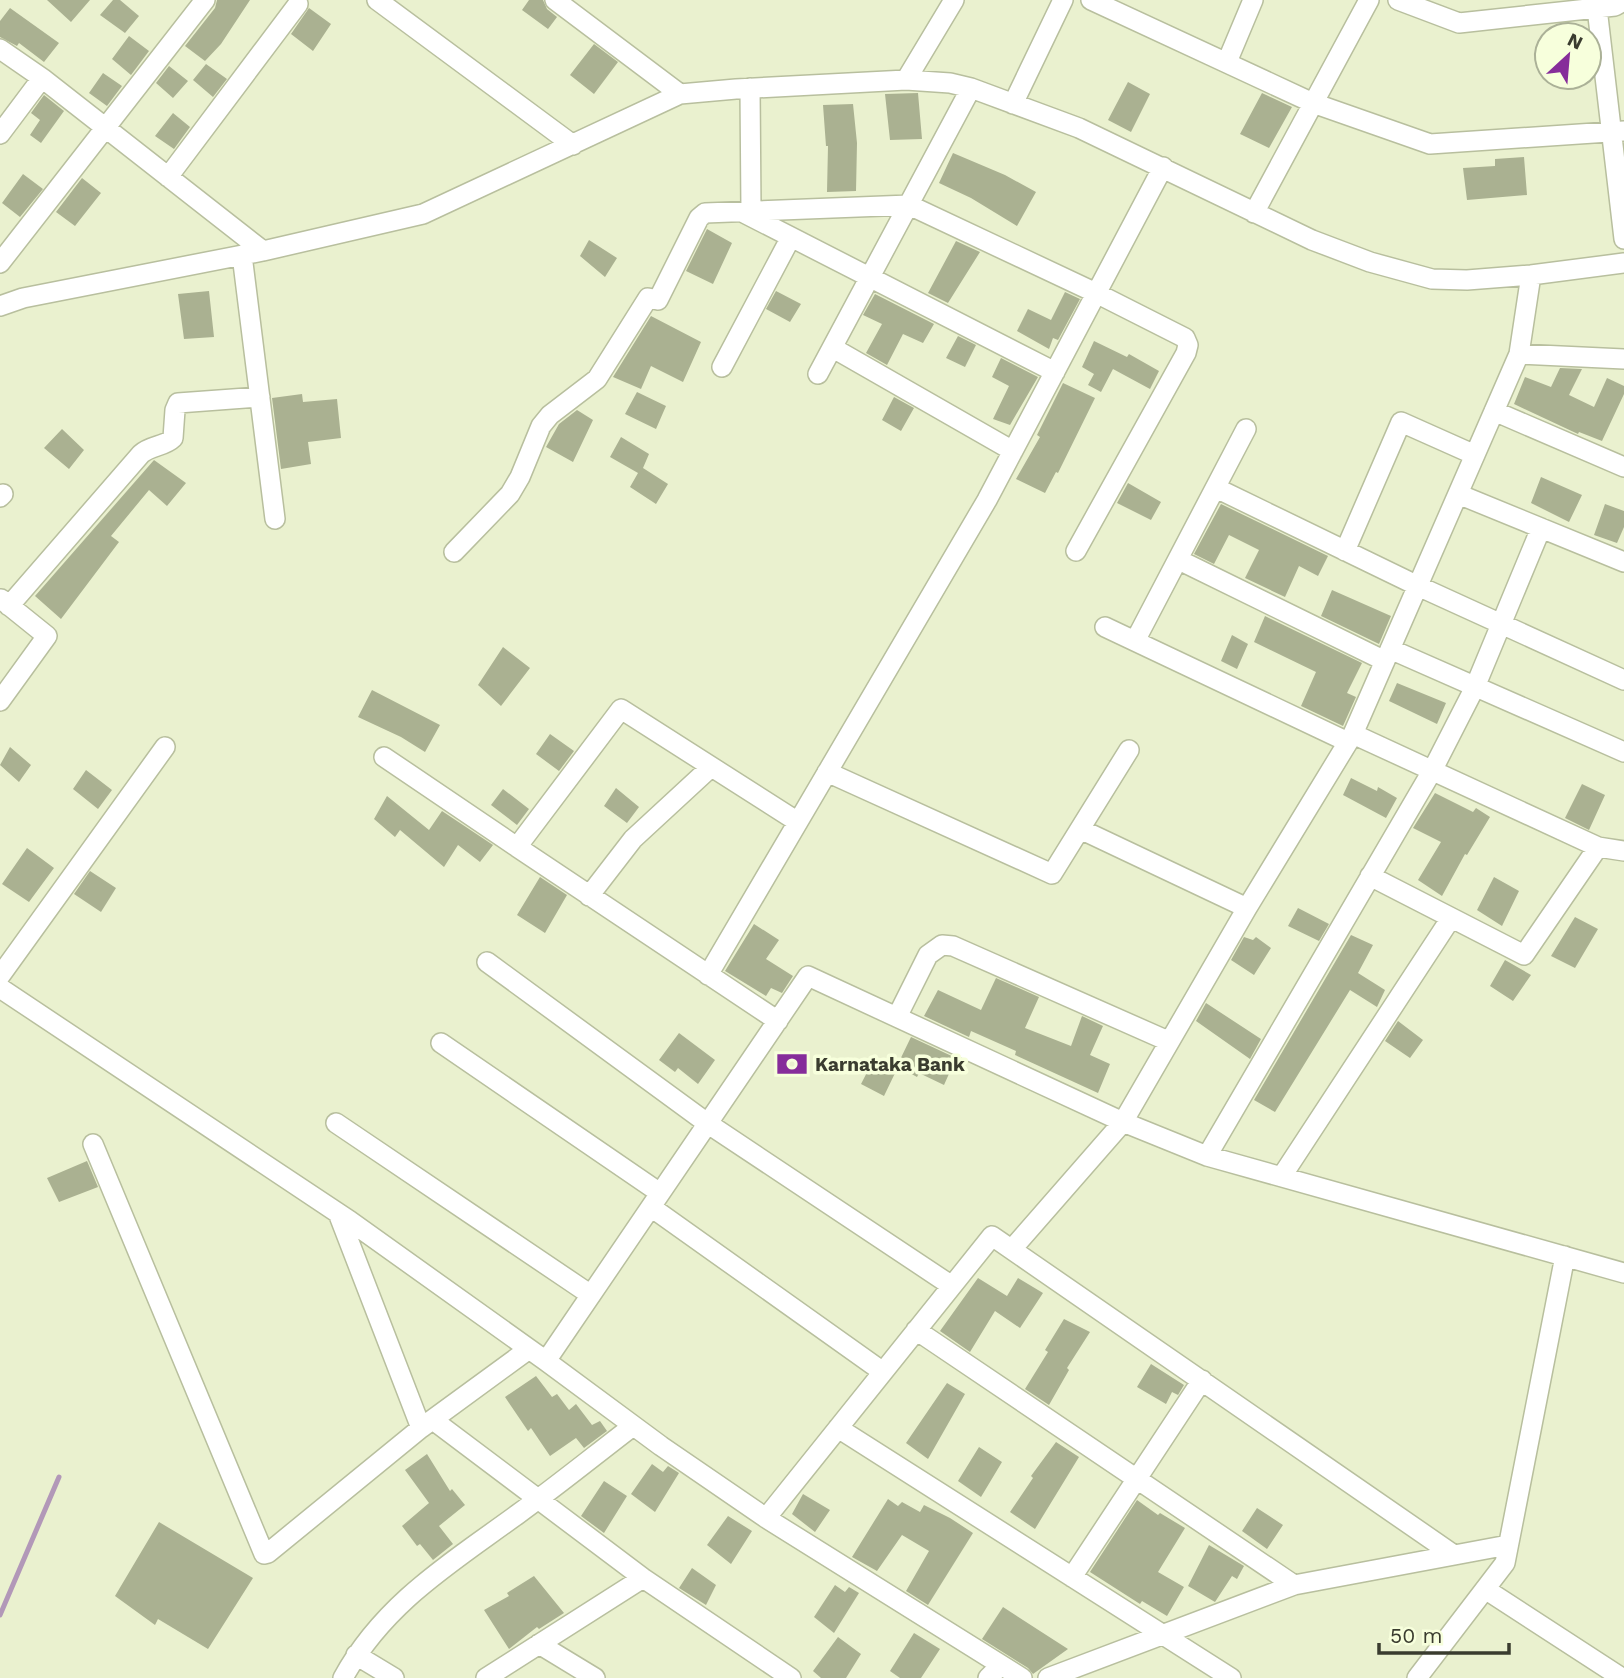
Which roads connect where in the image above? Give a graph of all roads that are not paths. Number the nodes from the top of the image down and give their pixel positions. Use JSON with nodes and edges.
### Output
{"nodes":[{"id":1,"x":205,"y":0,"type":"edge"},
{"id":2,"x":377,"y":0,"type":"edge"},
{"id":3,"x":555,"y":0,"type":"edge"},
{"id":4,"x":954,"y":0,"type":"edge"},
{"id":5,"x":1063,"y":0,"type":"edge"},
{"id":6,"x":1091,"y":0,"type":"edge"},
{"id":7,"x":1253,"y":0,"type":"edge"},
{"id":8,"x":1369,"y":0,"type":"edge"},
{"id":9,"x":1398,"y":0,"type":"edge"},
{"id":10,"x":1624,"y":1,"type":"edge"},
{"id":11,"x":298,"y":4,"type":"dead end"},
{"id":12,"x":1597,"y":8,"type":"junction"},
{"id":13,"x":0,"y":49,"type":"edge"},
{"id":14,"x":1227,"y":62,"type":"junction"},
{"id":15,"x":42,"y":78,"type":"junction"},
{"id":16,"x":905,"y":80,"type":"junction"},
{"id":17,"x":971,"y":88,"type":"junction"},
{"id":18,"x":743,"y":89,"type":"junction"},
{"id":19,"x":687,"y":94,"type":"junction"},
{"id":20,"x":1313,"y":103,"type":"junction"},
{"id":21,"x":1013,"y":104,"type":"junction"},
{"id":22,"x":105,"y":127,"type":"junction"},
{"id":23,"x":1618,"y":132,"type":"edge"},
{"id":24,"x":0,"y":134,"type":"edge"},
{"id":25,"x":573,"y":145,"type":"junction"},
{"id":26,"x":1163,"y":167,"type":"junction"},
{"id":27,"x":168,"y":177,"type":"junction"},
{"id":28,"x":909,"y":205,"type":"junction"},
{"id":29,"x":747,"y":212,"type":"junction"},
{"id":30,"x":1254,"y":214,"type":"junction"},
{"id":31,"x":791,"y":237,"type":"junction"},
{"id":32,"x":1624,"y":239,"type":"edge"},
{"id":33,"x":263,"y":251,"type":"junction"},
{"id":34,"x":242,"y":255,"type":"junction"},
{"id":35,"x":0,"y":263,"type":"edge"},
{"id":36,"x":1624,"y":263,"type":"edge"},
{"id":37,"x":1531,"y":275,"type":"junction"},
{"id":38,"x":870,"y":277,"type":"junction"},
{"id":39,"x":1096,"y":293,"type":"junction"},
{"id":40,"x":0,"y":306,"type":"edge"},
{"id":41,"x":833,"y":348,"type":"junction"},
{"id":42,"x":1519,"y":354,"type":"junction"},
{"id":43,"x":1624,"y":359,"type":"edge"},
{"id":44,"x":722,"y":367,"type":"dead end"},
{"id":45,"x":1055,"y":372,"type":"junction"},
{"id":46,"x":818,"y":374,"type":"dead end"},
{"id":47,"x":260,"y":397,"type":"junction"},
{"id":48,"x":1494,"y":411,"type":"junction"},
{"id":49,"x":1246,"y":429,"type":"dead end"},
{"id":50,"x":1013,"y":451,"type":"junction"},
{"id":51,"x":1475,"y":455,"type":"junction"},
{"id":52,"x":1624,"y":467,"type":"edge"},
{"id":53,"x":1216,"y":488,"type":"junction"},
{"id":54,"x":1458,"y":494,"type":"junction"},
{"id":55,"x":275,"y":519,"type":"dead end"},
{"id":56,"x":1541,"y":528,"type":"junction"},
{"id":57,"x":1076,"y":551,"type":"dead end"},
{"id":58,"x":1345,"y":551,"type":"junction"},
{"id":59,"x":454,"y":552,"type":"dead end"},
{"id":60,"x":1180,"y":560,"type":"junction"},
{"id":61,"x":1624,"y":562,"type":"edge"},
{"id":62,"x":1418,"y":586,"type":"junction"},
{"id":63,"x":5,"y":602,"type":"edge"},
{"id":64,"x":1502,"y":625,"type":"junction"},
{"id":65,"x":1105,"y":627,"type":"dead end"},
{"id":66,"x":1135,"y":641,"type":"junction"},
{"id":67,"x":1387,"y":655,"type":"junction"},
{"id":68,"x":1624,"y":680,"type":"edge"},
{"id":69,"x":1475,"y":687,"type":"junction"},
{"id":70,"x":0,"y":701,"type":"edge"},
{"id":71,"x":1350,"y":738,"type":"junction"},
{"id":72,"x":165,"y":747,"type":"dead end"},
{"id":73,"x":1129,"y":750,"type":"dead end"},
{"id":74,"x":1624,"y":752,"type":"edge"},
{"id":75,"x":384,"y":757,"type":"dead end"},
{"id":76,"x":711,"y":767,"type":"junction"},
{"id":77,"x":1432,"y":771,"type":"junction"},
{"id":78,"x":827,"y":772,"type":"junction"},
{"id":79,"x":798,"y":822,"type":"junction"},
{"id":80,"x":1080,"y":829,"type":"junction"},
{"id":81,"x":517,"y":847,"type":"junction"},
{"id":82,"x":1598,"y":848,"type":"junction"},
{"id":83,"x":1624,"y":850,"type":"edge"},
{"id":84,"x":1370,"y":876,"type":"junction"},
{"id":85,"x":589,"y":895,"type":"junction"},
{"id":86,"x":1247,"y":908,"type":"junction"},
{"id":87,"x":1451,"y":918,"type":"junction"},
{"id":88,"x":487,"y":962,"type":"dead end"},
{"id":89,"x":708,"y":975,"type":"junction"},
{"id":90,"x":0,"y":976,"type":"edge"},
{"id":91,"x":0,"y":988,"type":"edge"},
{"id":92,"x":897,"y":1017,"type":"junction"},
{"id":93,"x":778,"y":1021,"type":"junction"},
{"id":94,"x":1168,"y":1041,"type":"junction"},
{"id":95,"x":441,"y":1043,"type":"dead end"},
{"id":96,"x":1122,"y":1122,"type":"junction"},
{"id":97,"x":336,"y":1123,"type":"dead end"},
{"id":98,"x":707,"y":1123,"type":"junction"},
{"id":99,"x":93,"y":1144,"type":"dead end"},
{"id":100,"x":1206,"y":1156,"type":"junction"},
{"id":101,"x":1282,"y":1176,"type":"junction"},
{"id":102,"x":656,"y":1200,"type":"junction"},
{"id":103,"x":338,"y":1213,"type":"junction"},
{"id":104,"x":1012,"y":1249,"type":"junction"},
{"id":105,"x":1565,"y":1256,"type":"junction"},
{"id":106,"x":1624,"y":1273,"type":"edge"},
{"id":107,"x":952,"y":1286,"type":"junction"},
{"id":108,"x":591,"y":1295,"type":"junction"},
{"id":109,"x":916,"y":1331,"type":"junction"},
{"id":110,"x":530,"y":1349,"type":"junction"},
{"id":111,"x":546,"y":1361,"type":"junction"},
{"id":112,"x":883,"y":1372,"type":"junction"},
{"id":113,"x":1202,"y":1380,"type":"junction"},
{"id":114,"x":427,"y":1424,"type":"junction"},
{"id":115,"x":633,"y":1426,"type":"junction"},
{"id":116,"x":838,"y":1428,"type":"junction"},
{"id":117,"x":1138,"y":1480,"type":"junction"},
{"id":118,"x":537,"y":1500,"type":"junction"},
{"id":119,"x":766,"y":1518,"type":"junction"},
{"id":120,"x":1508,"y":1545,"type":"junction"},
{"id":121,"x":1454,"y":1555,"type":"junction"},
{"id":122,"x":1072,"y":1577,"type":"junction"},
{"id":123,"x":643,"y":1578,"type":"junction"},
{"id":124,"x":1294,"y":1585,"type":"junction"},
{"id":125,"x":1485,"y":1589,"type":"junction"},
{"id":126,"x":1161,"y":1634,"type":"junction"},
{"id":127,"x":539,"y":1644,"type":"junction"},
{"id":128,"x":356,"y":1655,"type":"junction"},
{"id":129,"x":994,"y":1671,"type":"edge"},
{"id":130,"x":1426,"y":1675,"type":"edge"},
{"id":131,"x":1619,"y":1677,"type":"edge"},
{"id":132,"x":343,"y":1678,"type":"edge"},
{"id":133,"x":394,"y":1678,"type":"edge"},
{"id":134,"x":486,"y":1678,"type":"edge"},
{"id":135,"x":595,"y":1678,"type":"edge"},
{"id":136,"x":790,"y":1678,"type":"edge"},
{"id":137,"x":1022,"y":1678,"type":"edge"},
{"id":138,"x":1048,"y":1678,"type":"edge"},
{"id":139,"x":1231,"y":1678,"type":"edge"}],
"edges":[{"from":1,"to":22,"type":"street"},
{"from":2,"to":25,"type":"street"},
{"from":3,"to":19,"type":"street"},
{"from":4,"to":16,"type":"street"},
{"from":5,"to":21,"type":"street"},
{"from":6,"to":14,"type":"street"},
{"from":7,"to":14,"type":"street"},
{"from":8,"to":20,"type":"street"},
{"from":9,"to":12,"type":"street"},
{"from":10,"to":12,"type":"street"},
{"from":11,"to":27,"type":"street"},
{"from":12,"to":23,"type":"street"},
{"from":13,"to":15,"type":"street"},
{"from":14,"to":20,"type":"street"},
{"from":15,"to":22,"type":"street"},
{"from":15,"to":24,"type":"street"},
{"from":16,"to":17,"type":"street"},
{"from":16,"to":18,"type":"street"},
{"from":17,"to":21,"type":"street"},
{"from":17,"to":28,"type":"street"},
{"from":18,"to":19,"type":"street"},
{"from":18,"to":29,"type":"street"},
{"from":19,"to":25,"type":"street"},
{"from":20,"to":23,"type":"street"},
{"from":20,"to":30,"type":"street"},
{"from":21,"to":26,"type":"street"},
{"from":22,"to":27,"type":"street"},
{"from":22,"to":35,"type":"street"},
{"from":23,"to":32,"type":"street"},
{"from":25,"to":33,"type":"street"},
{"from":26,"to":30,"type":"street"},
{"from":26,"to":39,"type":"street"},
{"from":27,"to":33,"type":"street"},
{"from":28,"to":29,"type":"street"},
{"from":28,"to":38,"type":"street"},
{"from":28,"to":39,"type":"street"},
{"from":29,"to":31,"type":"street"},
{"from":29,"to":59,"type":"street"},
{"from":30,"to":37,"type":"street"},
{"from":31,"to":38,"type":"street"},
{"from":31,"to":44,"type":"street"},
{"from":33,"to":34,"type":"street"},
{"from":34,"to":40,"type":"street"},
{"from":34,"to":47,"type":"street"},
{"from":36,"to":37,"type":"street"},
{"from":37,"to":42,"type":"street"},
{"from":38,"to":41,"type":"street"},
{"from":38,"to":45,"type":"street"},
{"from":39,"to":45,"type":"street"},
{"from":39,"to":57,"type":"street"},
{"from":41,"to":46,"type":"street"},
{"from":41,"to":50,"type":"street"},
{"from":42,"to":43,"type":"street"},
{"from":42,"to":48,"type":"street"},
{"from":45,"to":50,"type":"street"},
{"from":47,"to":55,"type":"street"},
{"from":47,"to":63,"type":"street"},
{"from":48,"to":51,"type":"street"},
{"from":48,"to":52,"type":"street"},
{"from":49,"to":53,"type":"street"},
{"from":50,"to":78,"type":"street"},
{"from":51,"to":54,"type":"street"},
{"from":51,"to":58,"type":"street"},
{"from":53,"to":58,"type":"street"},
{"from":53,"to":60,"type":"street"},
{"from":54,"to":56,"type":"street"},
{"from":54,"to":62,"type":"street"},
{"from":56,"to":61,"type":"street"},
{"from":56,"to":64,"type":"street"},
{"from":58,"to":62,"type":"street"},
{"from":60,"to":66,"type":"street"},
{"from":60,"to":67,"type":"street"},
{"from":62,"to":64,"type":"street"},
{"from":62,"to":67,"type":"street"},
{"from":63,"to":70,"type":"street"},
{"from":64,"to":68,"type":"street"},
{"from":64,"to":69,"type":"street"},
{"from":65,"to":66,"type":"street"},
{"from":66,"to":71,"type":"street"},
{"from":67,"to":69,"type":"street"},
{"from":67,"to":71,"type":"street"},
{"from":69,"to":74,"type":"street"},
{"from":69,"to":77,"type":"street"},
{"from":71,"to":77,"type":"street"},
{"from":71,"to":86,"type":"street"},
{"from":72,"to":90,"type":"street"},
{"from":73,"to":80,"type":"street"},
{"from":75,"to":81,"type":"street"},
{"from":76,"to":79,"type":"street"},
{"from":76,"to":81,"type":"street"},
{"from":76,"to":85,"type":"street"},
{"from":77,"to":82,"type":"street"},
{"from":77,"to":84,"type":"street"},
{"from":78,"to":79,"type":"street"},
{"from":78,"to":80,"type":"street"},
{"from":79,"to":89,"type":"street"},
{"from":80,"to":86,"type":"street"},
{"from":81,"to":85,"type":"street"},
{"from":82,"to":83,"type":"street"},
{"from":82,"to":87,"type":"street"},
{"from":84,"to":87,"type":"street"},
{"from":84,"to":100,"type":"street"},
{"from":85,"to":89,"type":"street"},
{"from":86,"to":94,"type":"street"},
{"from":87,"to":101,"type":"street"},
{"from":88,"to":98,"type":"street"},
{"from":89,"to":93,"type":"street"},
{"from":91,"to":103,"type":"street"},
{"from":92,"to":93,"type":"street"},
{"from":92,"to":94,"type":"street"},
{"from":92,"to":96,"type":"street"},
{"from":93,"to":98,"type":"street"},
{"from":94,"to":96,"type":"street"},
{"from":95,"to":102,"type":"street"},
{"from":96,"to":100,"type":"street"},
{"from":96,"to":104,"type":"street"},
{"from":97,"to":108,"type":"street"},
{"from":98,"to":102,"type":"street"},
{"from":98,"to":107,"type":"street"},
{"from":99,"to":114,"type":"street"},
{"from":100,"to":101,"type":"street"},
{"from":101,"to":105,"type":"street"},
{"from":102,"to":108,"type":"street"},
{"from":102,"to":112,"type":"street"},
{"from":103,"to":110,"type":"street"},
{"from":103,"to":114,"type":"street"},
{"from":104,"to":107,"type":"street"},
{"from":104,"to":113,"type":"street"},
{"from":105,"to":106,"type":"street"},
{"from":105,"to":120,"type":"street"},
{"from":107,"to":109,"type":"street"},
{"from":108,"to":111,"type":"street"},
{"from":109,"to":112,"type":"street"},
{"from":109,"to":117,"type":"street"},
{"from":110,"to":111,"type":"street"},
{"from":110,"to":114,"type":"street"},
{"from":111,"to":115,"type":"street"},
{"from":112,"to":116,"type":"street"},
{"from":113,"to":117,"type":"street"},
{"from":113,"to":121,"type":"street"},
{"from":114,"to":118,"type":"street"},
{"from":115,"to":118,"type":"street"},
{"from":115,"to":119,"type":"street"},
{"from":116,"to":119,"type":"street"},
{"from":116,"to":122,"type":"street"},
{"from":117,"to":122,"type":"street"},
{"from":117,"to":124,"type":"street"},
{"from":118,"to":123,"type":"street"},
{"from":118,"to":128,"type":"street"},
{"from":119,"to":129,"type":"street"},
{"from":120,"to":121,"type":"street"},
{"from":120,"to":125,"type":"street"},
{"from":121,"to":124,"type":"street"},
{"from":122,"to":126,"type":"street"},
{"from":123,"to":127,"type":"street"},
{"from":123,"to":136,"type":"street"},
{"from":124,"to":126,"type":"street"},
{"from":125,"to":130,"type":"street"},
{"from":125,"to":131,"type":"street"},
{"from":126,"to":138,"type":"street"},
{"from":126,"to":139,"type":"street"},
{"from":127,"to":134,"type":"street"},
{"from":127,"to":135,"type":"street"},
{"from":128,"to":132,"type":"street"},
{"from":128,"to":133,"type":"street"},
{"from":129,"to":137,"type":"street"}]}
